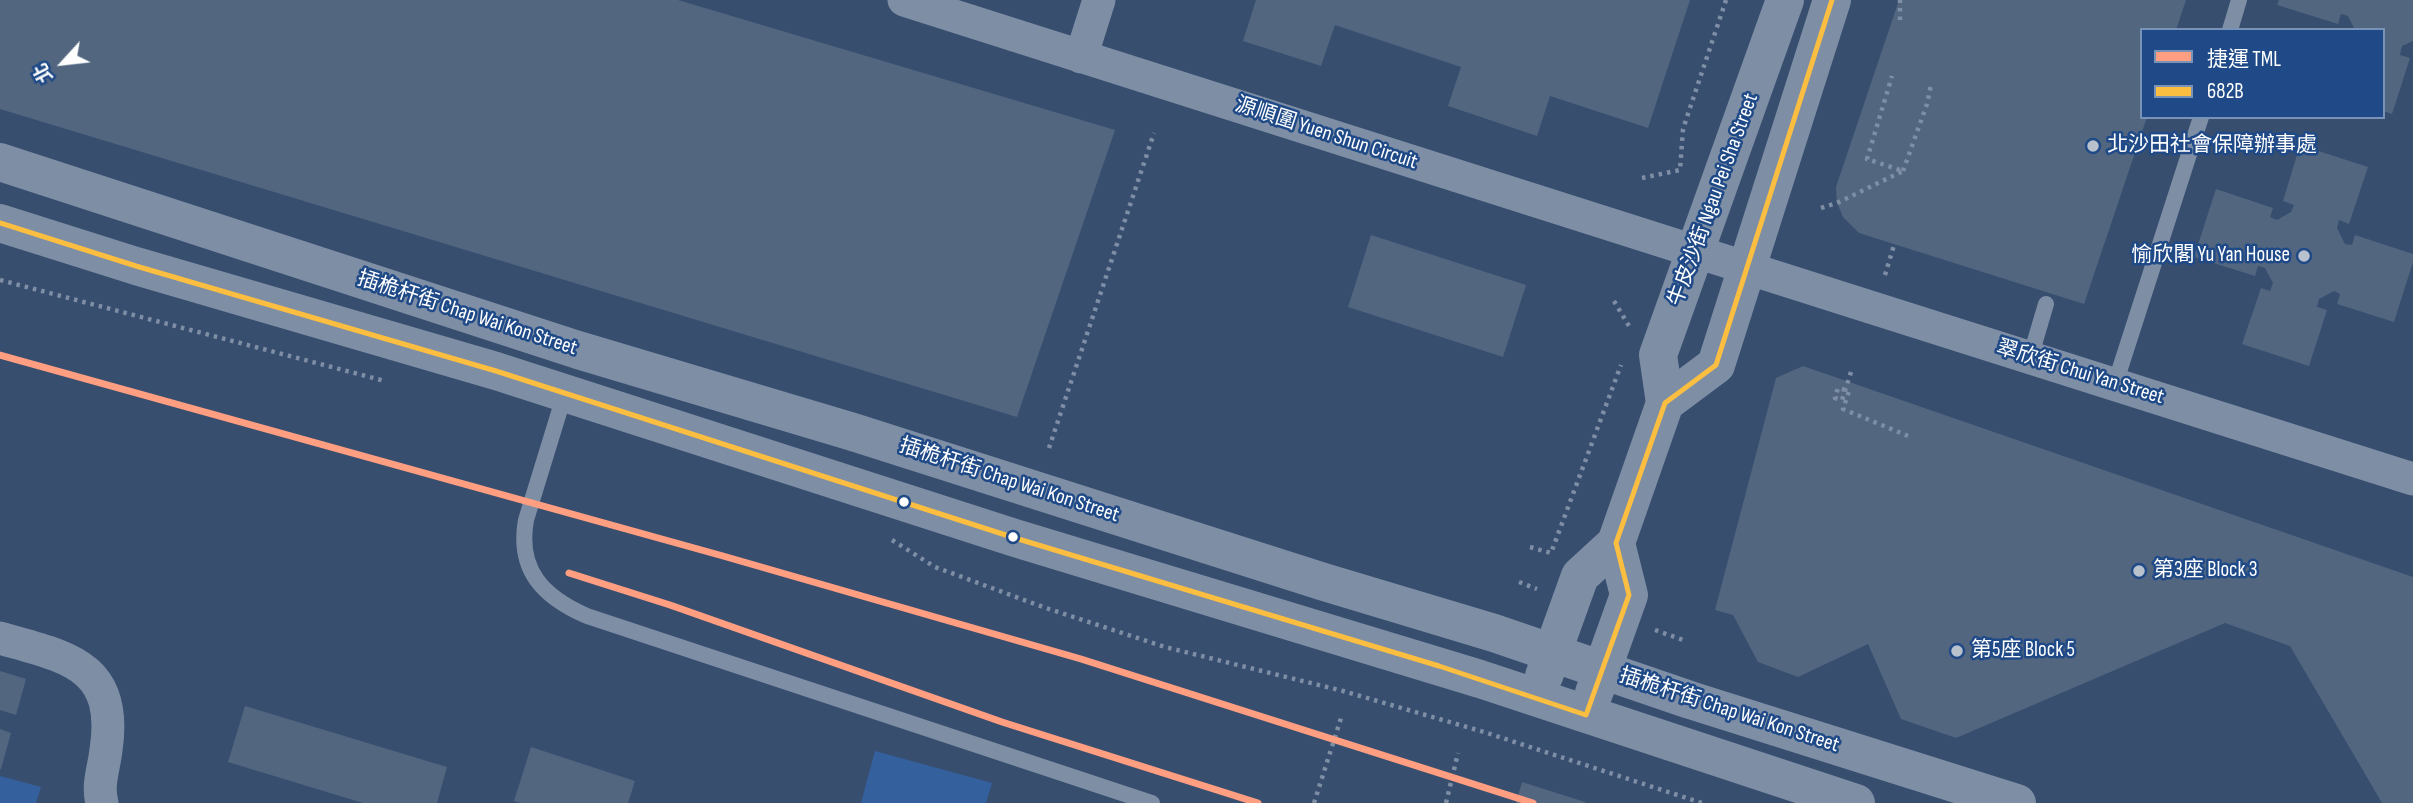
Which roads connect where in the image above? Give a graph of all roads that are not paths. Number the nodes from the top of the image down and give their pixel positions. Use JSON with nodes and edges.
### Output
{"nodes":[{"id":1,"x":904,"y":0,"type":"edge"},
{"id":2,"x":1099,"y":0,"type":"edge"},
{"id":3,"x":1785,"y":0,"type":"edge"},
{"id":4,"x":1832,"y":0,"type":"edge"},
{"id":5,"x":2239,"y":0,"type":"edge"},
{"id":6,"x":2231,"y":28,"type":"edge"},
{"id":7,"x":1081,"y":57,"type":"junction"},
{"id":8,"x":2200,"y":119,"type":"edge"},
{"id":9,"x":0,"y":162,"type":"edge"},
{"id":10,"x":0,"y":223,"type":"edge"},
{"id":11,"x":1696,"y":254,"type":"junction"},
{"id":12,"x":1747,"y":270,"type":"junction"},
{"id":13,"x":2046,"y":304,"type":"dead end"},
{"id":14,"x":2030,"y":358,"type":"junction"},
{"id":15,"x":2115,"y":384,"type":"junction"},
{"id":16,"x":565,"y":393,"type":"junction"},
{"id":17,"x":1665,"y":402,"type":"junction"},
{"id":18,"x":2413,"y":478,"type":"edge"},
{"id":19,"x":1616,"y":543,"type":"junction"},
{"id":20,"x":0,"y":638,"type":"edge"},
{"id":21,"x":1552,"y":653,"type":"junction"},
{"id":22,"x":1602,"y":669,"type":"junction"},
{"id":23,"x":1536,"y":698,"type":"junction"},
{"id":24,"x":1586,"y":715,"type":"junction"},
{"id":25,"x":102,"y":803,"type":"edge"},
{"id":26,"x":1152,"y":803,"type":"edge"},
{"id":27,"x":1856,"y":803,"type":"edge"},
{"id":28,"x":2017,"y":803,"type":"edge"}],
"edges":[{"from":1,"to":7,"type":"street","name":"源順圍 Yuen Shun Circuit"},
{"from":2,"to":7,"type":"street"},
{"from":3,"to":11,"type":"street","name":"牛皮沙街 Ngau Pei Sha Street"},
{"from":4,"to":12,"type":"street"},
{"from":5,"to":6,"type":"lane"},
{"from":7,"to":11,"type":"street","name":"源順圍 Yuen Shun Circuit"},
{"from":8,"to":15,"type":"lane"},
{"from":9,"to":21,"type":"street","name":"插桅杆街 Chap Wai Kon Street"},
{"from":10,"to":16,"type":"street"},
{"from":11,"to":12,"type":"street","name":"源順圍 Yuen Shun Circuit"},
{"from":11,"to":17,"type":"street","name":"牛皮沙街 Ngau Pei Sha Street"},
{"from":12,"to":14,"type":"street","name":"翠欣街 Chui Yan Street"},
{"from":12,"to":17,"type":"street"},
{"from":13,"to":14,"type":"lane"},
{"from":14,"to":15,"type":"street","name":"翠欣街 Chui Yan Street"},
{"from":15,"to":18,"type":"street","name":"翠欣街 Chui Yan Street"},
{"from":16,"to":23,"type":"street"},
{"from":16,"to":26,"type":"lane"},
{"from":17,"to":19,"type":"street","name":"牛皮沙街 Ngau Pei Sha Street"},
{"from":19,"to":21,"type":"street","name":"牛皮沙街 Ngau Pei Sha Street"},
{"from":19,"to":22,"type":"street"},
{"from":20,"to":25,"type":"street"},
{"from":21,"to":22,"type":"street","name":"插桅杆街 Chap Wai Kon Street"},
{"from":21,"to":23,"type":"street","name":"牛皮沙街 Ngau Pei Sha Street"},
{"from":22,"to":24,"type":"street"},
{"from":22,"to":28,"type":"street","name":"插桅杆街 Chap Wai Kon Street"},
{"from":23,"to":24,"type":"street"},
{"from":24,"to":27,"type":"street"}]}
